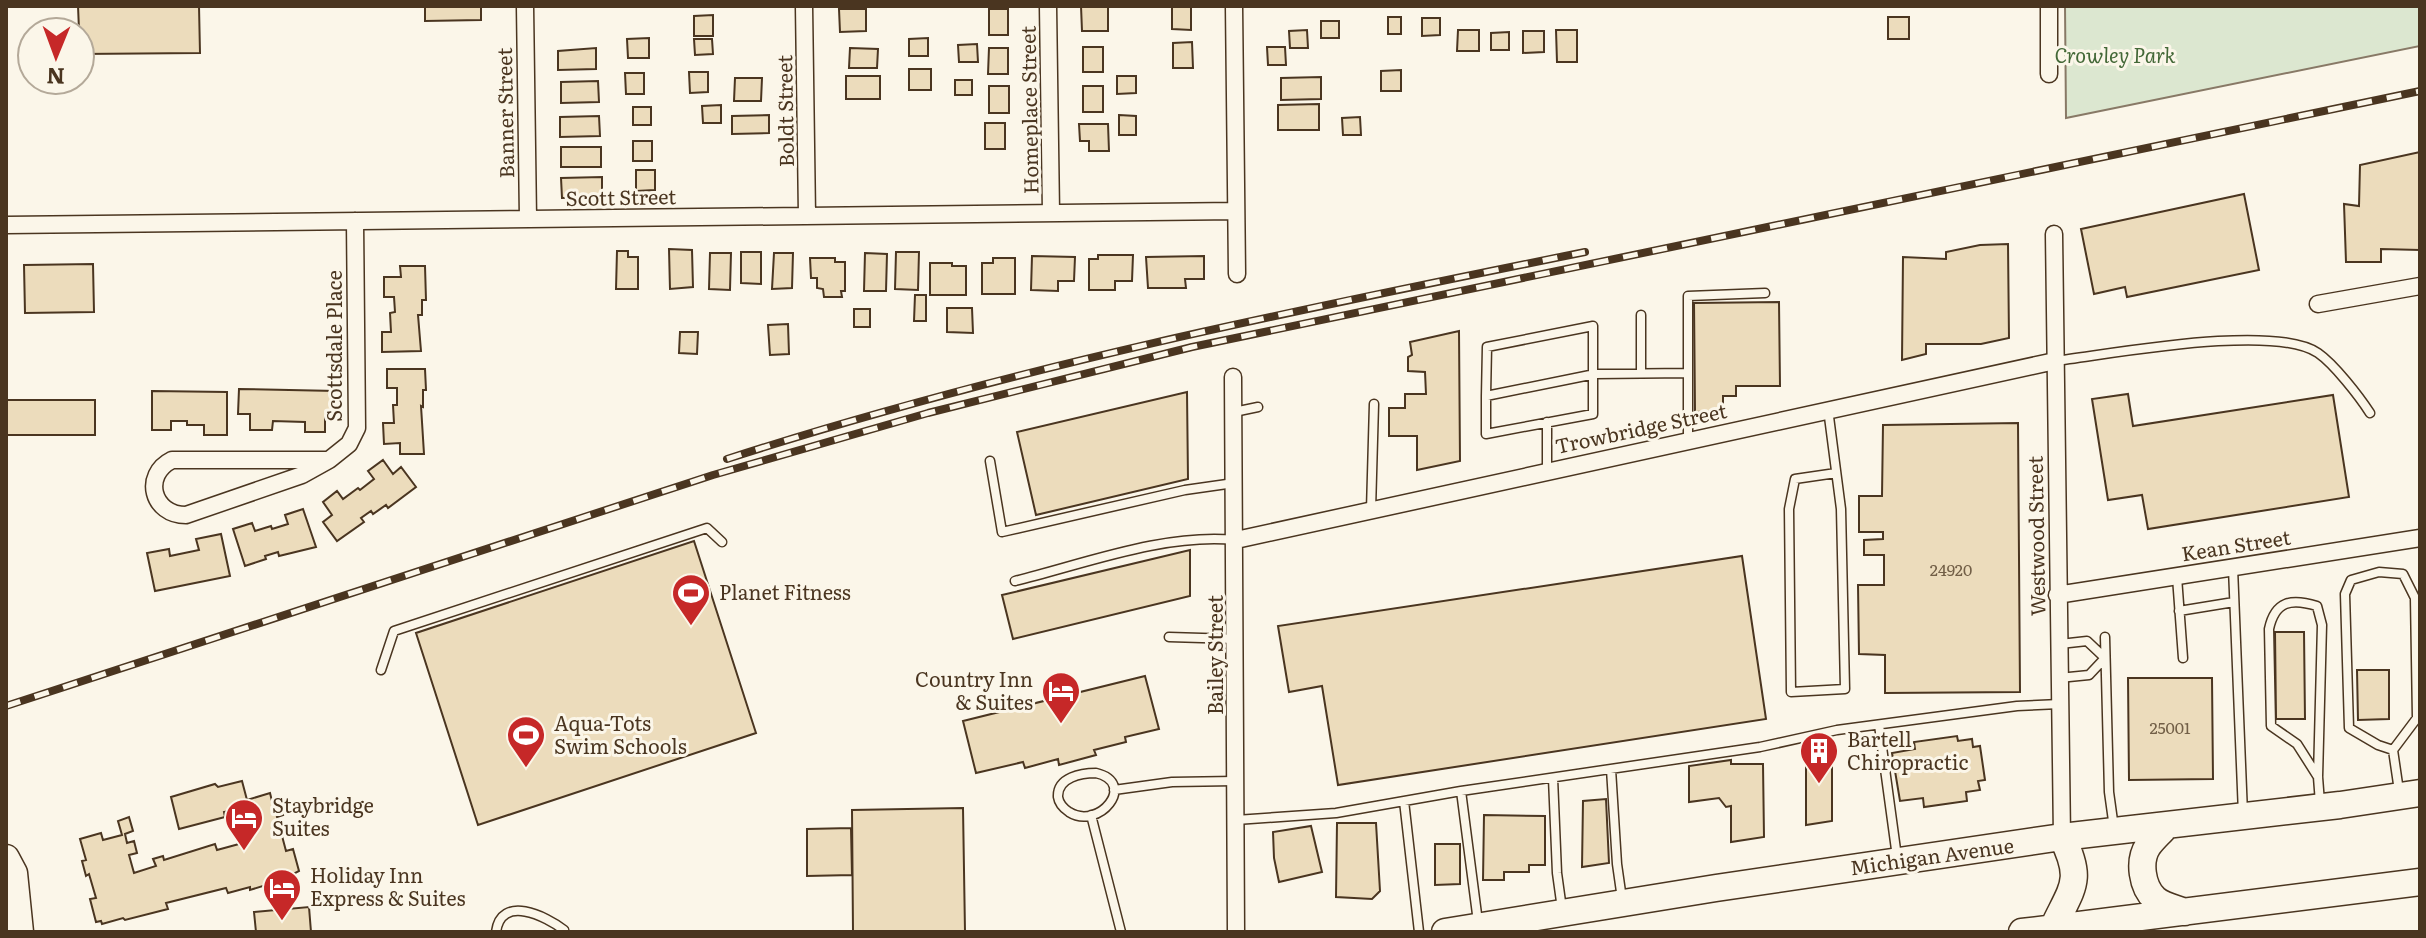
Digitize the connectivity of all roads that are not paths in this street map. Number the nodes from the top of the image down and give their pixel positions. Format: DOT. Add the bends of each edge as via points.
graph roads {
  1 [pos="525,6"];
  2 [pos="804,6"];
  3 [pos="1048,6"];
  4 [pos="1234,6"];
  5 [pos="2049,6"];
  6 [pos="2049,74"];
  7 [pos="1236,211"];
  8 [pos="1051,213"];
  9 [pos="807,216"];
  10 [pos="528,219"];
  11 [pos="355,221"];
  12 [pos="6,225"];
  13 [pos="2054,234"];
  14 [pos="1237,274"];
  15 [pos="2420,286"];
  16 [pos="1765,293"];
  17 [pos="2318,304"];
  18 [pos="1641,315"];
  19 [pos="2055,361"];
  20 [pos="1641,373"];
  21 [pos="1688,373"];
  22 [pos="1595,374"];
  23 [pos="1233,377"];
  24 [pos="1486,396"];
  25 [pos="1374,404"];
  26 [pos="1258,407"];
  27 [pos="1827,409"];
  28 [pos="1234,412"];
  29 [pos="2370,413"];
  30 [pos="1547,422"];
  31 [pos="1688,440"];
  32 [pos="329,460"];
  33 [pos="990,461"];
  34 [pos="1547,471"];
  35 [pos="1836,473"];
  36 [pos="1235,483"];
  37 [pos="1371,510"];
  38 [pos="2420,538"];
  39 [pos="1236,540"];
  40 [pos="722,542"];
  41 [pos="2233,567"];
  42 [pos="2176,576"];
  43 [pos="1015,581"];
  44 [pos="2057,595"];
  45 [pos="2234,602"];
  46 [pos="2179,611"];
  47 [pos="1169,637"];
  48 [pos="2105,637"];
  49 [pos="1236,639"];
  50 [pos="2058,644"];
  51 [pos="2105,658"];
  52 [pos="2183,658"];
  53 [pos="381,670"];
  54 [pos="2059,678"];
  55 [pos="2060,704"];
  56 [pos="1879,725"];
  57 [pos="2393,750"];
  58 [pos="1611,769"];
  59 [pos="2318,777"];
  60 [pos="1553,778"];
  61 [pos="1236,781"];
  62 [pos="1114,790"];
  63 [pos="1461,791"];
  64 [pos="2410,794"];
  65 [pos="1404,801"];
  66 [pos="2321,808"];
  67 [pos="1091,815"];
  68 [pos="2243,817"];
  69 [pos="1236,820"];
  70 [pos="2166,826"];
  71 [pos="2114,833"];
  72 [pos="2062,837"];
  73 [pos="6,858"];
  74 [pos="1898,862"];
  75 [pos="2420,882"];
  76 [pos="1622,903"];
  77 [pos="14,908"];
  78 [pos="2187,912"];
  79 [pos="1556,922"];
  80 [pos="1478,927"];
  81 [pos="2053,928"];
  82 [pos="564,930"];
  83 [pos="496,932"];
  84 [pos="1121,932"];
  85 [pos="1236,932"];
  86 [pos="1419,932"];
  87 [pos="1445,932"];
  88 [pos="2022,932"];
  1 -- 10 [label="street, Banner Street"];
  2 -- 9 [label="street, Boldt Street"];
  3 -- 8 [label="street, Homeplace Street"];
  4 -- 7 [label="street"];
  5 -- 6 [label="street"];
  7 -- 8 [label="street, Scott Street"];
  7 -- 14 [label="street"];
  8 -- 9 [label="street, Scott Street"];
  9 -- 10 [label="street, Scott Street"];
  10 -- 11 [label="street, Scott Street"];
  11 -- 12 [label="street, Scott Street"];
  11 -- 32 [label="street, Scottsdale Place" via="357,428 349,444"];
  13 -- 19 [label="street, Westwood Street"];
  15 -- 17 [label="street"];
  16 -- 21 [label="lane" via="1688,296"];
  18 -- 20 [label="lane"];
  19 -- 27 [label="street, Trowbridge Street"];
  19 -- 29 [label="lane" via="2223,341 2293,343 2318,353"];
  19 -- 44 [label="street, Westwood Street"];
  20 -- 21 [label="lane"];
  20 -- 22 [label="lane"];
  21 -- 31 [label="lane"];
  22 -- 24 [label="lane"];
  22 -- 24 [label="lane" via="1593,326 1487,347"];
  22 -- 30 [label="lane" via="1593,414"];
  23 -- 28 [label="street, Bailey Street"];
  24 -- 30 [label="lane" via="1486,434"];
  25 -- 37 [label="lane"];
  26 -- 28 [label="lane"];
  27 -- 31 [label="street, Trowbridge Street"];
  27 -- 35 [label="lane"];
  28 -- 36 [label="street, Bailey Street"];
  30 -- 34 [label="lane"];
  31 -- 34 [label="street, Trowbridge Street"];
  32 -- 32 [label="street, Scottsdale Place" via="172,460 157,473 154,492 163,508 186,515 302,475"];
  33 -- 36 [label="lane" via="1002,532"];
  34 -- 37 [label="street, Trowbridge Street"];
  35 -- 35 [label="lane" via="1845,689 1791,692 1789,509 1795,479"];
  36 -- 39 [label="street, Bailey Street"];
  37 -- 39 [label="street, Trowbridge Street"];
  38 -- 41 [label="street, Kean Street"];
  39 -- 43 [label="lane" via="1172,541"];
  39 -- 49 [label="street, Bailey Street"];
  40 -- 53 [label="lane" via="707,528 394,631"];
  41 -- 42 [label="street, Kean Street"];
  41 -- 45 [label="lane"];
  42 -- 44 [label="street, Kean Street"];
  42 -- 46 [label="lane"];
  44 -- 50 [label="street, Westwood Street"];
  45 -- 46 [label="lane"];
  45 -- 68 [label="lane"];
  46 -- 52 [label="lane"];
  47 -- 49 [label="lane"];
  48 -- 51 [label="lane"];
  49 -- 61 [label="street, Bailey Street"];
  50 -- 51 [label="lane" via="2087,641"];
  50 -- 54 [label="street, Westwood Street"];
  51 -- 54 [label="lane" via="2089,675"];
  51 -- 71 [label="lane"];
  54 -- 55 [label="street, Westwood Street"];
  55 -- 56 [label="lane"];
  55 -- 72 [label="street, Westwood Street"];
  56 -- 58 [label="lane"];
  56 -- 74 [label="lane"];
  57 -- 57 [label="lane" via="2417,718 2415,598 2403,574 2379,572 2351,580 2345,594 2347,708 2349,728"];
  57 -- 64 [label="lane"];
  58 -- 60 [label="lane"];
  58 -- 76 [label="lane"];
  59 -- 59 [label="lane" via="2322,625 2317,606 2300,601 2283,605 2272,615 2271,726 2297,744"];
  59 -- 66 [label="lane"];
  60 -- 63 [label="lane"];
  60 -- 79 [label="lane"];
  61 -- 62 [label="lane"];
  61 -- 69 [label="street, Bailey Street"];
  62 -- 67 [label="lane" via="1106,809"];
  62 -- 67 [label="lane" via="1109,779 1096,773 1079,774 1064,783 1058,797 1065,809"];
  63 -- 65 [label="lane"];
  63 -- 80 [label="lane"];
  64 -- 66 [label="main road, Michigan Avenue"];
  65 -- 69 [label="lane" via="1336,813"];
  65 -- 86 [label="lane"];
  66 -- 68 [label="main road, Michigan Avenue"];
  67 -- 84 [label="lane"];
  68 -- 70 [label="main road, Michigan Avenue"];
  69 -- 85 [label="street, Bailey Street"];
  70 -- 71 [label="main road, Michigan Avenue"];
  70 -- 78 [label="main road" via="2149,845 2142,871 2154,898"];
  71 -- 72 [label="main road, Michigan Avenue"];
  72 -- 74 [label="main road, Michigan Avenue"];
  72 -- 81 [label="main road" via="2075,877"];
  73 -- 77 [label="main road" via="14,873"];
  74 -- 76 [label="main road, Michigan Avenue"];
  75 -- 78 [label="main road"];
  76 -- 79 [label="main road, Michigan Avenue"];
  78 -- 81 [label="main road" via="2155,920"];
  79 -- 80 [label="main road, Michigan Avenue"];
  80 -- 87 [label="main road, Michigan Avenue"];
  81 -- 88 [label="main road"];
  82 -- 83 [label="lane" via="549,919 514,910 505,914"];
}
